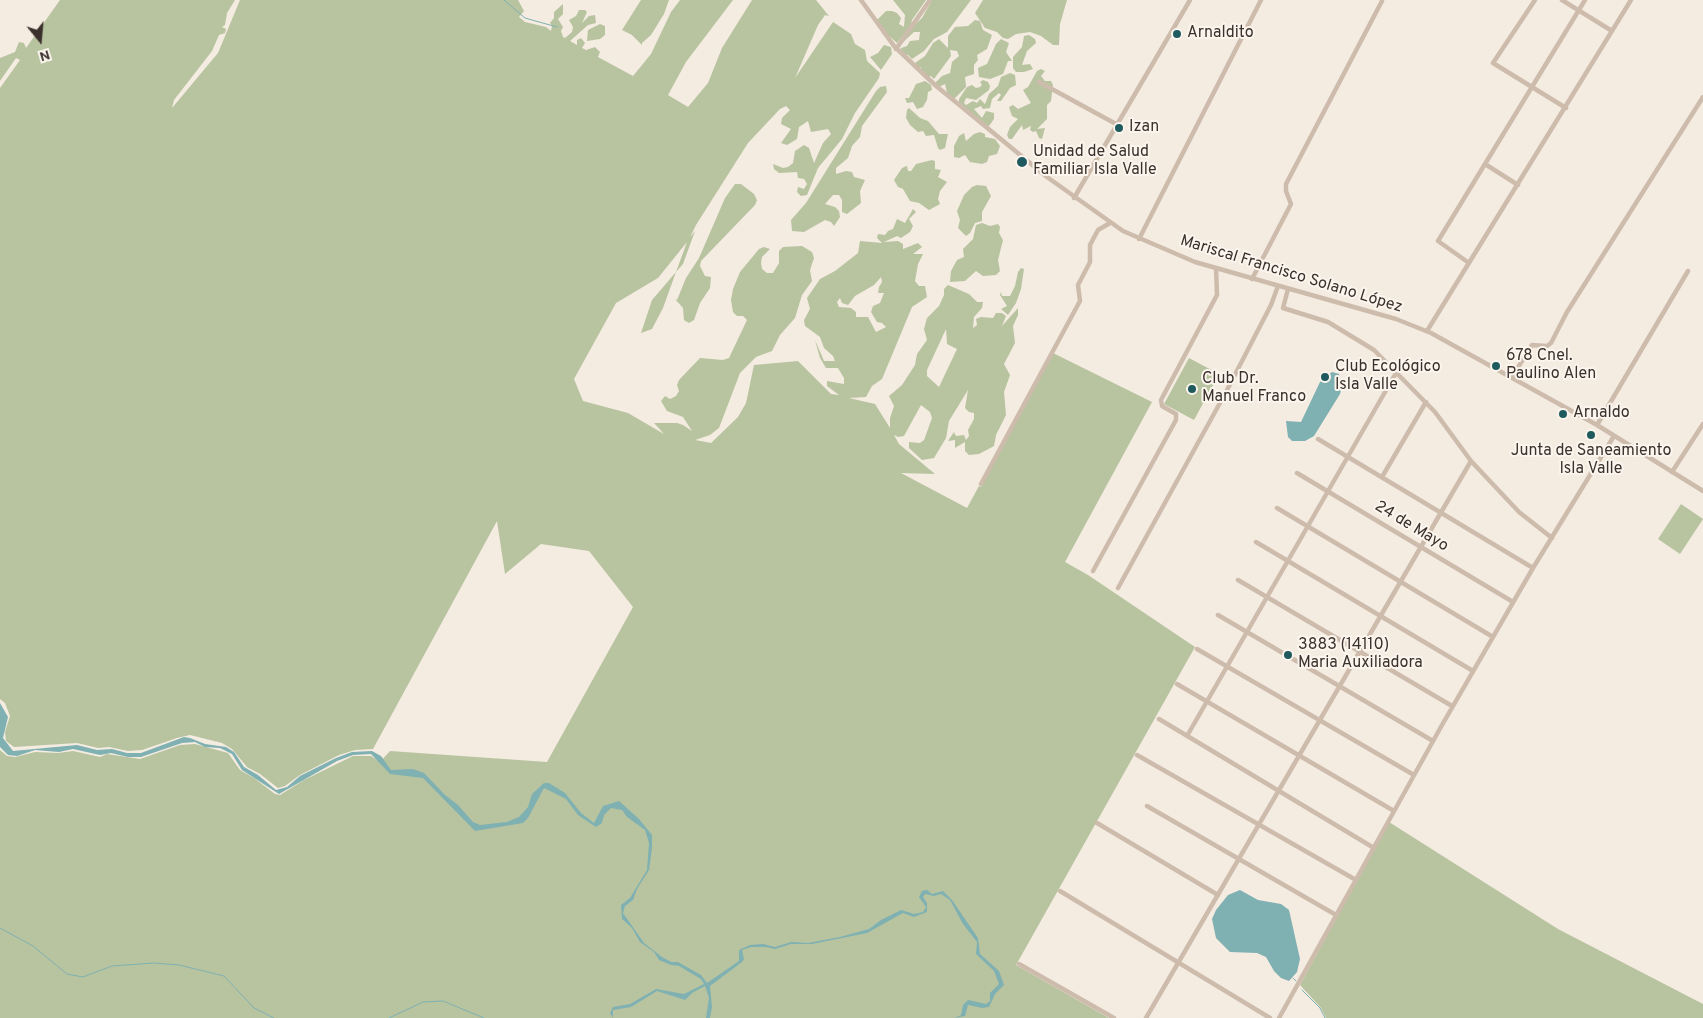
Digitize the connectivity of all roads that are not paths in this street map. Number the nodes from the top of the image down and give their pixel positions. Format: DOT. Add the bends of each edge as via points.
graph roads {
  1 [pos="861,0"];
  2 [pos="930,0"];
  3 [pos="1190,0"];
  4 [pos="1261,0"];
  5 [pos="1535,0"];
  6 [pos="1562,0"];
  7 [pos="1585,0"];
  8 [pos="1631,0"];
  9 [pos="1382,2"];
  10 [pos="1579,10"];
  11 [pos="1612,30"];
  12 [pos="896,48"];
  13 [pos="1039,82"];
  14 [pos="1532,87"];
  15 [pos="1703,96"];
  16 [pos="1566,108"];
  17 [pos="1116,124"];
  18 [pos="1485,164"];
  19 [pos="1518,185"];
  20 [pos="1074,198"];
  21 [pos="1110,223"];
  22 [pos="1139,239"];
  23 [pos="1469,263"];
  24 [pos="1216,268"];
  25 [pos="1688,271"];
  26 [pos="1252,279"];
  27 [pos="1278,286"];
  28 [pos="1288,289"];
  29 [pos="1427,331"];
  30 [pos="1396,373"];
  31 [pos="1512,377"];
  32 [pos="1426,402"];
  33 [pos="1703,424"];
  34 [pos="1597,426"];
  35 [pos="1614,436"];
  36 [pos="1318,439"];
  37 [pos="1348,456"];
  38 [pos="1471,461"];
  39 [pos="1297,472"];
  40 [pos="1672,472"];
  41 [pos="1382,477"];
  42 [pos="981,484"];
  43 [pos="1328,491"];
  44 [pos="1703,491"];
  45 [pos="1277,508"];
  46 [pos="1441,512"];
  47 [pos="1308,526"];
  48 [pos="1552,538"];
  49 [pos="1256,542"];
  50 [pos="1421,547"];
  51 [pos="1288,561"];
  52 [pos="1533,568"];
  53 [pos="1093,571"];
  54 [pos="1238,580"];
  55 [pos="1401,582"];
  56 [pos="1118,588"];
  57 [pos="1267,597"];
  58 [pos="1513,602"];
  59 [pos="1218,615"];
  60 [pos="1380,616"];
  61 [pos="1247,632"];
  62 [pos="1493,637"];
  63 [pos="1197,649"];
  64 [pos="1360,652"];
  65 [pos="1227,666"];
  66 [pos="1473,671"];
  67 [pos="1177,684"];
  68 [pos="1340,686"];
  69 [pos="1207,702"];
  70 [pos="1452,706"];
  71 [pos="1159,719"];
  72 [pos="1320,721"];
  73 [pos="1186,736"];
  74 [pos="1433,741"];
  75 [pos="1137,755"];
  76 [pos="1299,756"];
  77 [pos="1414,775"];
  78 [pos="1278,792"];
  79 [pos="1147,806"];
  80 [pos="1394,811"];
  81 [pos="1097,823"];
  82 [pos="1259,825"];
  83 [pos="1374,848"];
  84 [pos="1239,859"];
  85 [pos="1356,880"];
  86 [pos="1060,891"];
  87 [pos="1218,895"];
  88 [pos="1336,915"];
  89 [pos="1019,964"];
  90 [pos="1177,964"];
  91 [pos="1114,1018"];
  92 [pos="1146,1018"];
  93 [pos="1270,1018"];
  94 [pos="1279,1018"];
  1 -- 12 [label="street, Mariscal Francisco Solano López"];
  2 -- 12 [label="street"];
  3 -- 17 [label="street"];
  4 -- 22 [label="street"];
  5 -- 14 [label="street" via="1493,62"];
  6 -- 10 [label="street"];
  7 -- 10 [label="street"];
  8 -- 11 [label="street"];
  9 -- 26 [label="street" via="1286,184 1291,204"];
  10 -- 11 [label="street"];
  10 -- 14 [label="street"];
  11 -- 16 [label="street"];
  12 -- 20 [label="street, Mariscal Francisco Solano López" via="935,85"];
  13 -- 17 [label="street"];
  14 -- 16 [label="street"];
  14 -- 18 [label="street"];
  15 -- 31 [label="street" via="1567,312 1551,343 1547,346 1532,345"];
  16 -- 19 [label="street"];
  17 -- 20 [label="street"];
  18 -- 19 [label="street"];
  18 -- 23 [label="street" via="1438,241"];
  19 -- 23 [label="street"];
  20 -- 21 [label="street, Mariscal Francisco Solano López"];
  21 -- 22 [label="street, Mariscal Francisco Solano López"];
  21 -- 42 [label="street" via="1098,230 1090,245 1090,262 1078,285 1080,301"];
  22 -- 24 [label="street, Mariscal Francisco Solano López"];
  23 -- 29 [label="street"];
  24 -- 26 [label="street, Mariscal Francisco Solano López"];
  24 -- 53 [label="street" via="1217,295 1160,403 1176,414 1176,420"];
  25 -- 34 [label="street"];
  26 -- 27 [label="street, Mariscal Francisco Solano López"];
  27 -- 28 [label="street, Mariscal Francisco Solano López"];
  27 -- 56 [label="street" via="1226,392"];
  28 -- 29 [label="street, Mariscal Francisco Solano López" via="1396,319"];
  28 -- 30 [label="street" via="1283,308 1328,322 1352,335 1374,350"];
  29 -- 31 [label="street, Mariscal Francisco Solano López"];
  30 -- 32 [label="street"];
  30 -- 37 [label="street"];
  31 -- 34 [label="street, Mariscal Francisco Solano López"];
  32 -- 38 [label="street"];
  32 -- 41 [label="street"];
  33 -- 40 [label="street"];
  34 -- 35 [label="street, Mariscal Francisco Solano López"];
  35 -- 40 [label="street, Mariscal Francisco Solano López"];
  35 -- 48 [label="street"];
  36 -- 37 [label="street"];
  37 -- 41 [label="street"];
  37 -- 43 [label="street"];
  38 -- 46 [label="street"];
  38 -- 48 [label="street" via="1519,512"];
  39 -- 43 [label="street, 24 de Mayo"];
  40 -- 44 [label="street, Mariscal Francisco Solano López"];
  41 -- 46 [label="street"];
  43 -- 47 [label="street"];
  43 -- 50 [label="street, 24 de Mayo"];
  45 -- 47 [label="street"];
  46 -- 50 [label="street"];
  46 -- 52 [label="street"];
  47 -- 51 [label="street"];
  47 -- 55 [label="street"];
  48 -- 52 [label="street"];
  49 -- 51 [label="street"];
  50 -- 55 [label="street"];
  50 -- 58 [label="street, 24 de Mayo"];
  51 -- 57 [label="street"];
  51 -- 60 [label="street"];
  52 -- 58 [label="street"];
  54 -- 57 [label="street"];
  55 -- 60 [label="street"];
  55 -- 62 [label="street"];
  57 -- 61 [label="street"];
  57 -- 64 [label="street"];
  58 -- 62 [label="street"];
  59 -- 61 [label="street"];
  60 -- 64 [label="street"];
  60 -- 66 [label="street"];
  61 -- 65 [label="street"];
  61 -- 68 [label="street"];
  62 -- 66 [label="street"];
  63 -- 65 [label="street"];
  64 -- 68 [label="street"];
  64 -- 70 [label="street"];
  65 -- 69 [label="street"];
  65 -- 72 [label="street"];
  66 -- 70 [label="street"];
  67 -- 69 [label="street"];
  68 -- 72 [label="street"];
  68 -- 74 [label="street"];
  69 -- 73 [label="street"];
  69 -- 76 [label="street"];
  70 -- 74 [label="street"];
  71 -- 73 [label="street"];
  72 -- 76 [label="street"];
  72 -- 77 [label="street"];
  73 -- 78 [label="street"];
  74 -- 77 [label="street"];
  75 -- 82 [label="street"];
  76 -- 78 [label="street"];
  76 -- 80 [label="street"];
  77 -- 80 [label="street"];
  78 -- 82 [label="street"];
  78 -- 83 [label="street"];
  79 -- 84 [label="street"];
  80 -- 83 [label="street"];
  81 -- 87 [label="street"];
  82 -- 84 [label="street"];
  82 -- 85 [label="street"];
  83 -- 85 [label="street"];
  84 -- 87 [label="street"];
  84 -- 88 [label="street"];
  85 -- 88 [label="street"];
  86 -- 90 [label="street"];
  87 -- 90 [label="street"];
  88 -- 94 [label="street"];
  89 -- 91 [label="street"];
  90 -- 92 [label="street"];
  90 -- 93 [label="street"];
}
